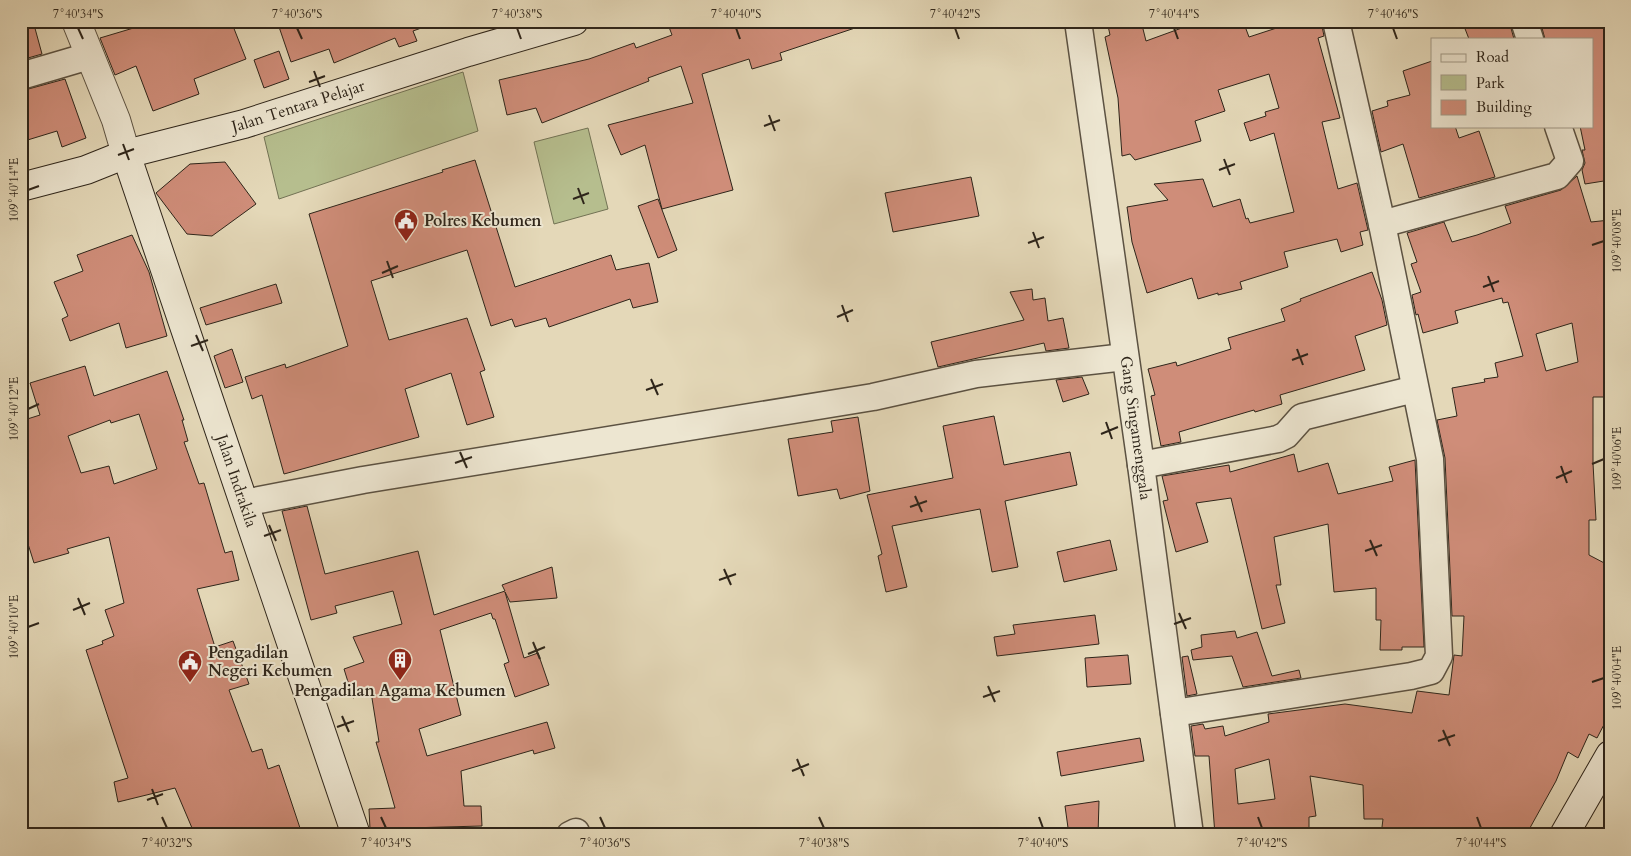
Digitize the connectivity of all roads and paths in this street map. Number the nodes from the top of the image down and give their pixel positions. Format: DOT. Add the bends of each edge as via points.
graph roads {
  1 [pos="76,21"];
  2 [pos="574,21"];
  3 [pos="1078,21"];
  4 [pos="1336,21"];
  5 [pos="1524,21"];
  6 [pos="1530,38"];
  7 [pos="89,56"];
  8 [pos="21,76"];
  9 [pos="1559,128"];
  10 [pos="126,154"];
  11 [pos="21,188"];
  12 [pos="1382,224"];
  13 [pos="1110,359"];
  14 [pos="1415,389"];
  15 [pos="1141,465"];
  16 [pos="244,503"];
  17 [pos="1174,713"];
  18 [pos="1610,755"];
  19 [pos="1570,833"];
  20 [pos="356,835"];
  21 [pos="1190,835"];
  1 -- 7 [label="main road, Jalan Indrakila"];
  2 -- 10 [label="main road, Jalan Tentara Pelajar" via="244,124"];
  3 -- 13 [label="street, Gang Singamenggala"];
  4 -- 12 [label="street"];
  5 -- 6 [label="street"];
  7 -- 8 [label="street"];
  7 -- 10 [label="main road, Jalan Indrakila" via="116,120"];
  9 -- 12 [label="street" via="1570,161 1557,176"];
  10 -- 11 [label="main road, Jalan Tentara Pelajar" via="86,170"];
  10 -- 16 [label="main road, Jalan Indrakila"];
  12 -- 14 [label="street"];
  13 -- 15 [label="street, Gang Singamenggala"];
  13 -- 16 [label="street" via="976,374 873,396 363,480"];
  14 -- 15 [label="street" via="1302,417 1278,439"];
  14 -- 17 [label="street" via="1430,459 1439,656 1432,671"];
  15 -- 17 [label="street, Gang Singamenggala"];
  16 -- 20 [label="main road, Jalan Indrakila"];
  17 -- 21 [label="street, Gang Singamenggala"];
  18 -- 19 [label="main road"];
}
